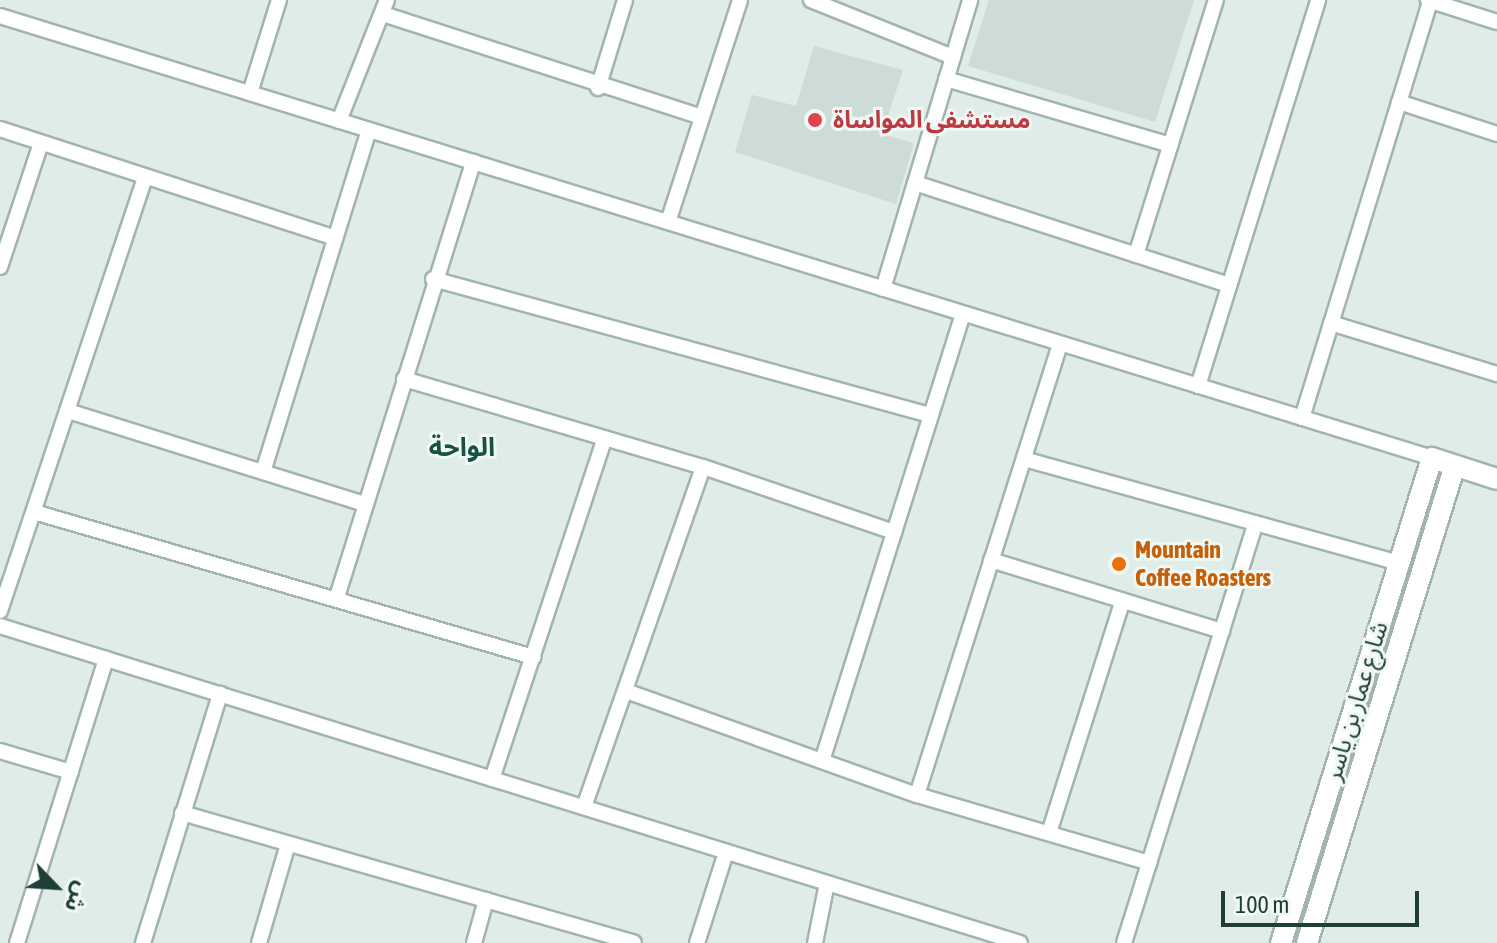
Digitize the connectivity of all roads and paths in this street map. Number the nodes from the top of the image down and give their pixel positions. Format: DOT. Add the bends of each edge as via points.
graph roads {
  1 [pos="279,0"];
  2 [pos="625,0"];
  3 [pos="740,0"];
  4 [pos="811,0"];
  5 [pos="970,0"];
  6 [pos="1216,0"];
  7 [pos="1318,0"];
  8 [pos="1429,0"];
  9 [pos="385,7"];
  10 [pos="0,16"];
  11 [pos="1497,22"];
  12 [pos="953,57"];
  13 [pos="946,79"];
  14 [pos="598,88"];
  15 [pos="250,93"];
  16 [pos="1399,102"];
  17 [pos="702,117"];
  18 [pos="339,121"];
  19 [pos="0,129"];
  20 [pos="369,130"];
  21 [pos="1497,134"];
  22 [pos="41,143"];
  23 [pos="1170,145"];
  24 [pos="473,162"];
  25 [pos="144,180"];
  26 [pos="915,183"];
  27 [pos="668,222"];
  28 [pos="335,238"];
  29 [pos="1136,255"];
  30 [pos="0,267"];
  31 [pos="433,279"];
  32 [pos="1229,285"];
  33 [pos="883,289"];
  34 [pos="963,314"];
  35 [pos="1331,323"];
  36 [pos="1060,344"];
  37 [pos="1497,374"];
  38 [pos="404,379"];
  39 [pos="1198,386"];
  40 [pos="68,411"];
  41 [pos="930,415"];
  42 [pos="1302,418"];
  43 [pos="605,438"];
  44 [pos="1024,459"];
  45 [pos="1430,465"];
  46 [pos="703,467"];
  47 [pos="263,472"];
  48 [pos="1453,472"];
  49 [pos="1497,479"];
  50 [pos="1497,493"];
  51 [pos="365,504"];
  52 [pos="34,512"];
  53 [pos="1256,523"];
  54 [pos="894,532"];
  55 [pos="991,560"];
  56 [pos="1399,563"];
  57 [pos="337,597"];
  58 [pos="1123,600"];
  59 [pos="0,611"];
  60 [pos="0,626"];
  61 [pos="1222,631"];
  62 [pos="533,657"];
  63 [pos="106,659"];
  64 [pos="626,691"];
  65 [pos="220,694"];
  66 [pos="0,751"];
  67 [pos="822,761"];
  68 [pos="71,772"];
  69 [pos="492,779"];
  70 [pos="917,795"];
  71 [pos="584,807"];
  72 [pos="182,813"];
  73 [pos="1049,833"];
  74 [pos="288,844"];
  75 [pos="726,852"];
  76 [pos="1149,863"];
  77 [pos="827,883"];
  78 [pos="486,900"];
  79 [pos="588,937"];
  80 [pos="17,943"];
  81 [pos="143,943"];
  82 [pos="259,943"];
  83 [pos="474,943"];
  84 [pos="634,943"];
  85 [pos="697,943"];
  86 [pos="815,943"];
  87 [pos="1020,943"];
  88 [pos="1124,943"];
  89 [pos="1281,943"];
  90 [pos="1307,943"];
  1 -- 15 [label="street"];
  2 -- 14 [label="street"];
  3 -- 17 [label="street"];
  4 -- 12 [label="street"];
  5 -- 12 [label="street"];
  6 -- 23 [label="street"];
  7 -- 32 [label="street"];
  8 -- 11 [label="street"];
  8 -- 16 [label="street"];
  9 -- 14 [label="street"];
  9 -- 18 [label="street"];
  10 -- 15 [label="street"];
  12 -- 13 [label="street"];
  13 -- 23 [label="street"];
  13 -- 26 [label="street"];
  14 -- 17 [label="street"];
  15 -- 18 [label="street"];
  16 -- 21 [label="street"];
  16 -- 35 [label="street"];
  17 -- 27 [label="street"];
  18 -- 20 [label="street"];
  19 -- 22 [label="street"];
  20 -- 24 [label="street"];
  20 -- 28 [label="street"];
  22 -- 25 [label="street"];
  22 -- 30 [label="street"];
  23 -- 29 [label="street"];
  24 -- 27 [label="street"];
  24 -- 31 [label="street"];
  25 -- 28 [label="street"];
  25 -- 40 [label="street"];
  26 -- 29 [label="street"];
  26 -- 33 [label="street"];
  27 -- 33 [label="street"];
  28 -- 47 [label="street"];
  29 -- 32 [label="street"];
  31 -- 38 [label="street"];
  31 -- 41 [label="street"];
  32 -- 39 [label="street"];
  33 -- 34 [label="street"];
  34 -- 36 [label="street"];
  34 -- 41 [label="street"];
  35 -- 37 [label="street"];
  35 -- 42 [label="street"];
  36 -- 39 [label="street"];
  36 -- 44 [label="street"];
  38 -- 43 [label="street"];
  38 -- 51 [label="street"];
  39 -- 42 [label="street"];
  40 -- 47 [label="street"];
  40 -- 52 [label="street"];
  41 -- 54 [label="street"];
  42 -- 45 [label="street"];
  43 -- 46 [label="street"];
  43 -- 62 [label="street"];
  44 -- 53 [label="street"];
  44 -- 55 [label="street"];
  45 -- 48 [label="street"];
  45 -- 56 [label="street, شارع عمار بن ياسر"];
  46 -- 54 [label="street"];
  46 -- 64 [label="street"];
  47 -- 51 [label="street"];
  48 -- 49 [label="street"];
  48 -- 50 [label="street"];
  48 -- 90 [label="street, شارع عمار بن ياسر"];
  51 -- 57 [label="street"];
  52 -- 57 [label="street"];
  52 -- 59 [label="street"];
  53 -- 56 [label="street"];
  53 -- 61 [label="street"];
  54 -- 67 [label="street"];
  55 -- 58 [label="street"];
  55 -- 70 [label="street"];
  56 -- 89 [label="street, شارع عمار بن ياسر"];
  57 -- 62 [label="street"];
  58 -- 61 [label="street"];
  58 -- 73 [label="street"];
  60 -- 63 [label="street"];
  61 -- 76 [label="street"];
  62 -- 69 [label="street"];
  63 -- 65 [label="street"];
  63 -- 68 [label="street"];
  64 -- 67 [label="street"];
  64 -- 71 [label="street"];
  65 -- 69 [label="street"];
  65 -- 72 [label="street"];
  66 -- 68 [label="street"];
  67 -- 70 [label="street"];
  68 -- 80 [label="street"];
  69 -- 71 [label="street"];
  70 -- 73 [label="street"];
  71 -- 75 [label="street"];
  72 -- 74 [label="street"];
  72 -- 81 [label="street"];
  73 -- 76 [label="street"];
  74 -- 78 [label="street"];
  74 -- 82 [label="street"];
  75 -- 77 [label="street"];
  75 -- 85 [label="street"];
  76 -- 88 [label="street"];
  77 -- 86 [label="street"];
  77 -- 87 [label="street"];
  78 -- 79 [label="street"];
  78 -- 83 [label="street"];
  79 -- 84 [label="street"];
}
